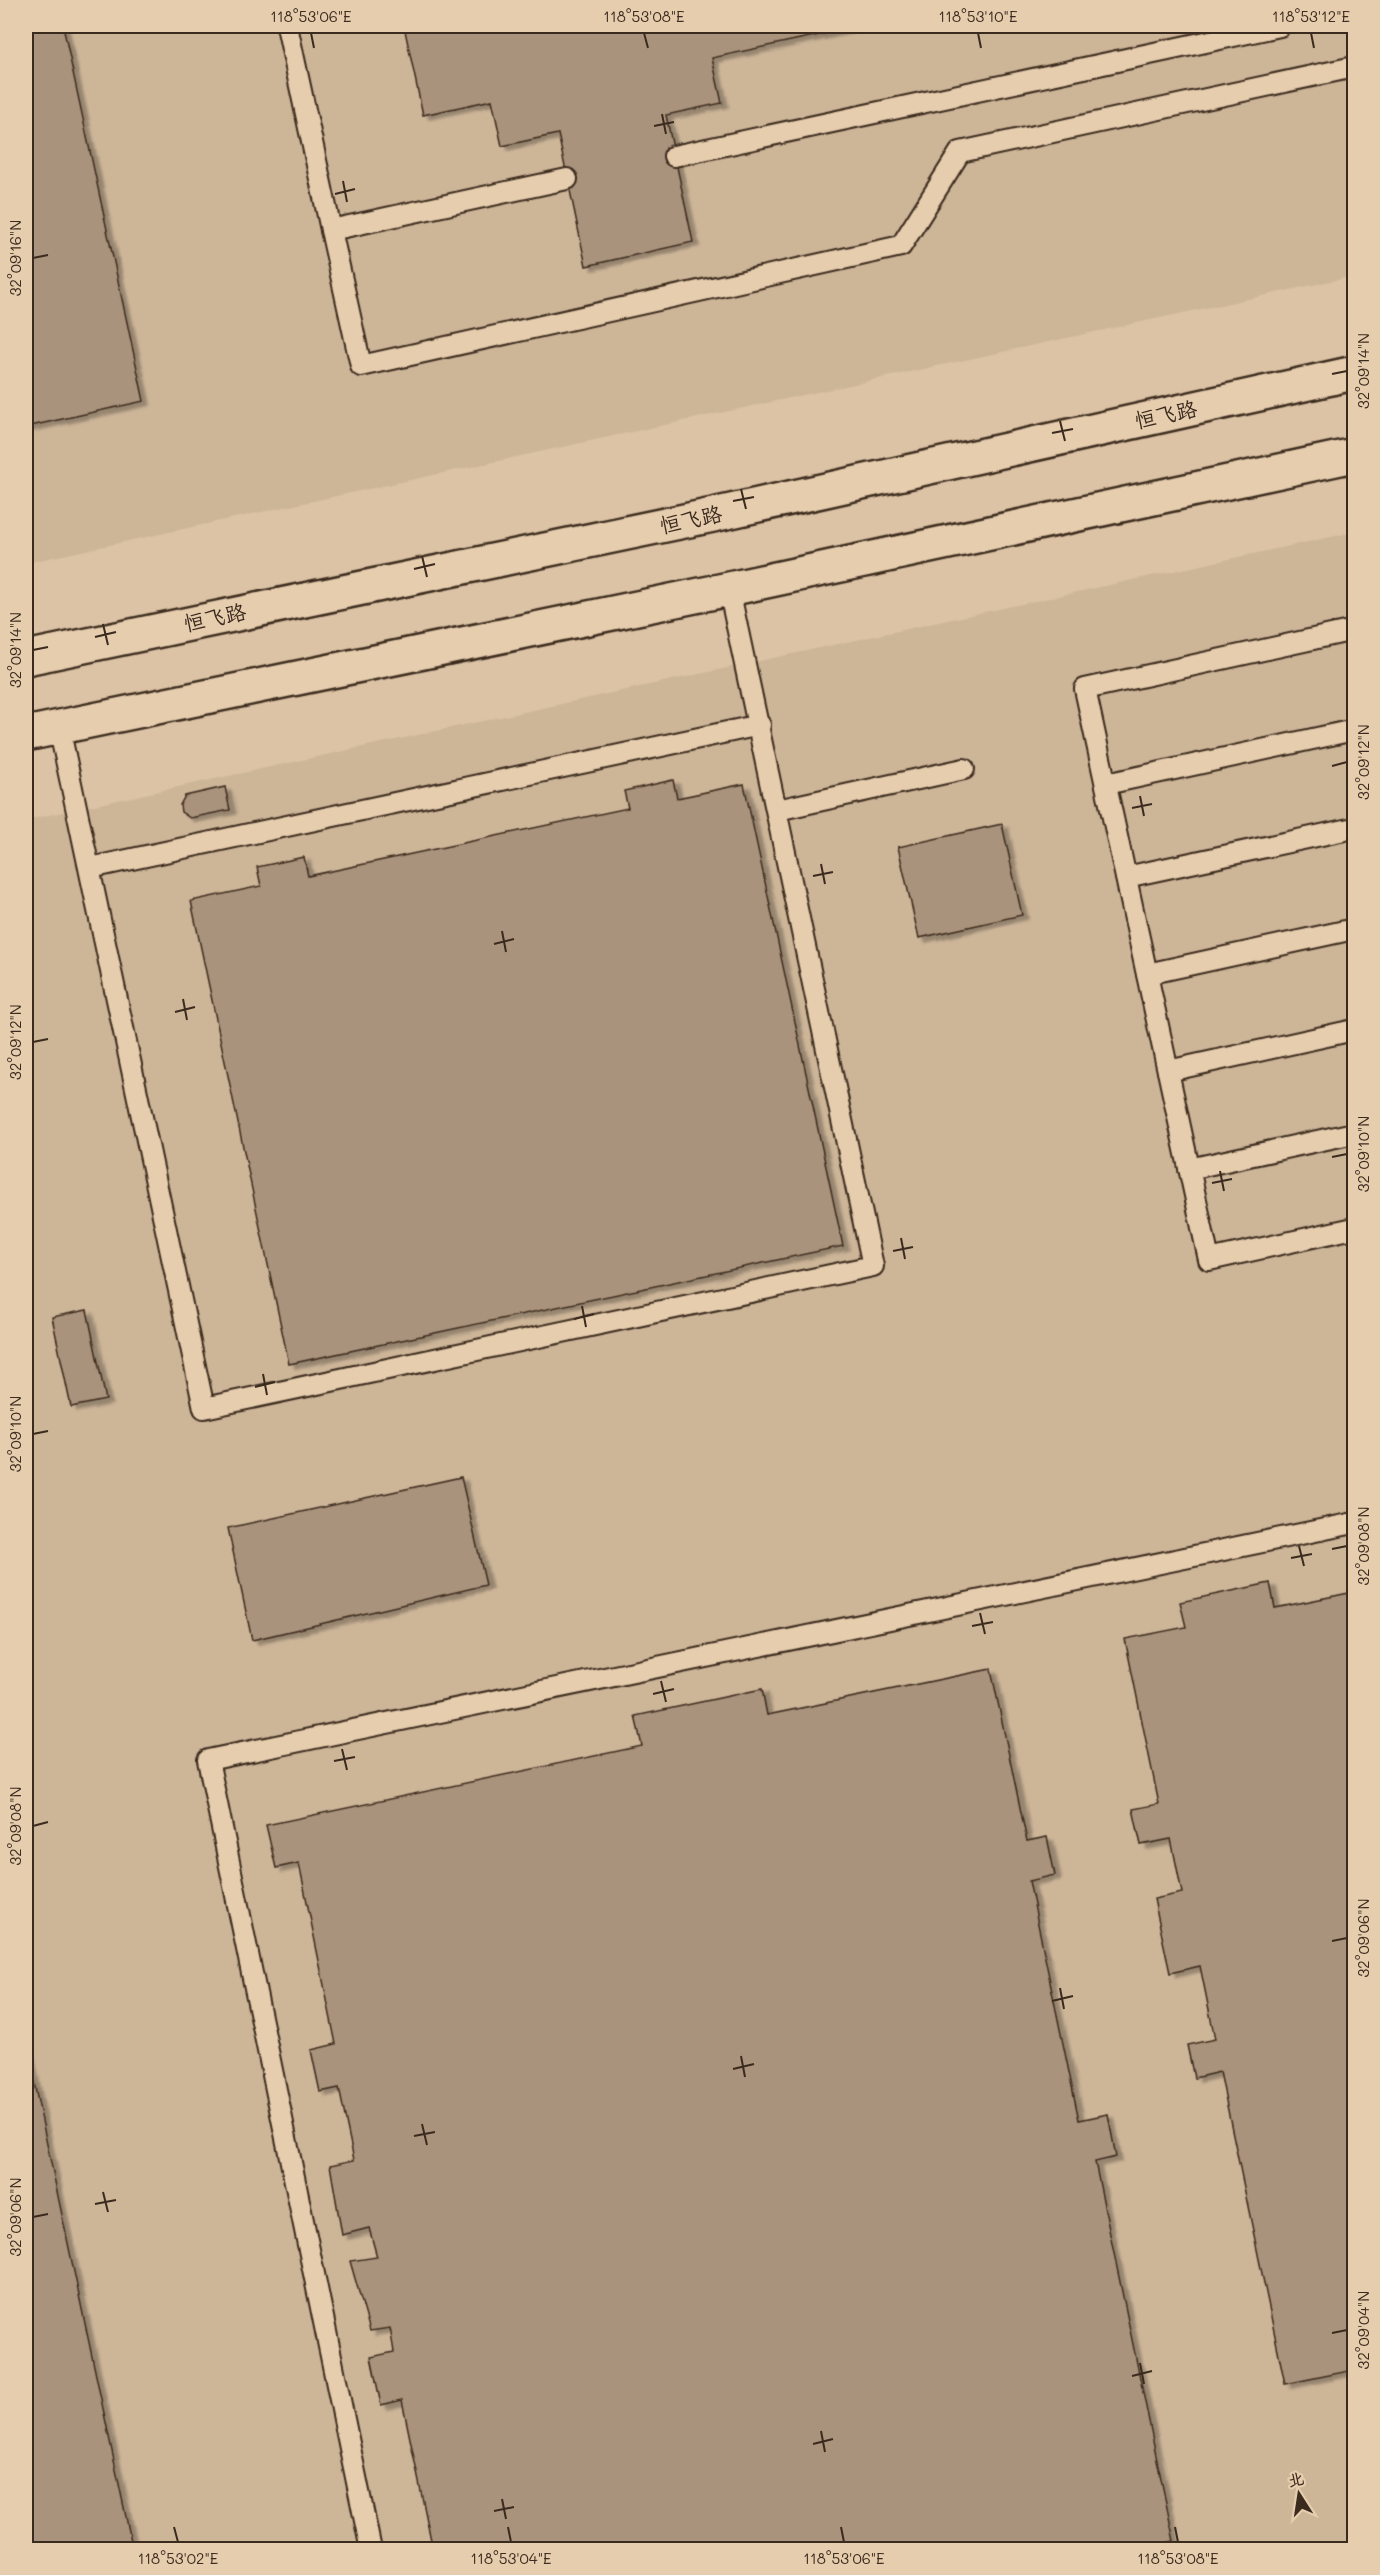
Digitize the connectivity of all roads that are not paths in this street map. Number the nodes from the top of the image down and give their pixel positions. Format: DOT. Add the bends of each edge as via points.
graph roads {
  1 [pos="287,26"];
  2 [pos="1280,26"];
  3 [pos="1238,30"];
  4 [pos="1354,67"];
  5 [pos="674,156"];
  6 [pos="567,179"];
  7 [pos="331,230"];
  8 [pos="1354,373"];
  9 [pos="1354,455"];
  10 [pos="729,589"];
  11 [pos="1354,630"];
  12 [pos="26,658"];
  13 [pos="759,725"];
  14 [pos="59,727"];
  15 [pos="1354,730"];
  16 [pos="26,734"];
  17 [pos="964,769"];
  18 [pos="1106,784"];
  19 [pos="777,810"];
  20 [pos="1354,828"];
  21 [pos="90,868"];
  22 [pos="1126,877"];
  23 [pos="1354,929"];
  24 [pos="1147,974"];
  25 [pos="1354,1030"];
  26 [pos="1168,1071"];
  27 [pos="1354,1133"];
  28 [pos="1189,1169"];
  29 [pos="1354,1228"];
  30 [pos="1354,1523"];
  31 [pos="370,2550"];
  1 -- 7 [label="lane"];
  2 -- 3 [label="lane"];
  3 -- 5 [label="lane"];
  4 -- 7 [label="lane" via="960,152 901,246 361,366"];
  6 -- 7 [label="lane"];
  8 -- 12 [label="main road, 恒飞路" via="713,515"];
  9 -- 10 [label="main road"];
  10 -- 13 [label="lane"];
  10 -- 14 [label="main road"];
  11 -- 18 [label="lane" via="1085,689"];
  13 -- 19 [label="lane"];
  13 -- 21 [label="lane"];
  14 -- 16 [label="main road"];
  14 -- 21 [label="lane"];
  15 -- 18 [label="lane"];
  17 -- 19 [label="lane"];
  18 -- 22 [label="lane"];
  19 -- 21 [label="lane" via="873,1266 204,1408"];
  20 -- 22 [label="lane"];
  22 -- 24 [label="lane"];
  23 -- 24 [label="lane"];
  24 -- 26 [label="lane"];
  25 -- 26 [label="lane"];
  26 -- 28 [label="lane"];
  27 -- 28 [label="lane"];
  28 -- 29 [label="lane" via="1209,1260"];
  30 -- 31 [label="lane" via="208,1760"];
}
